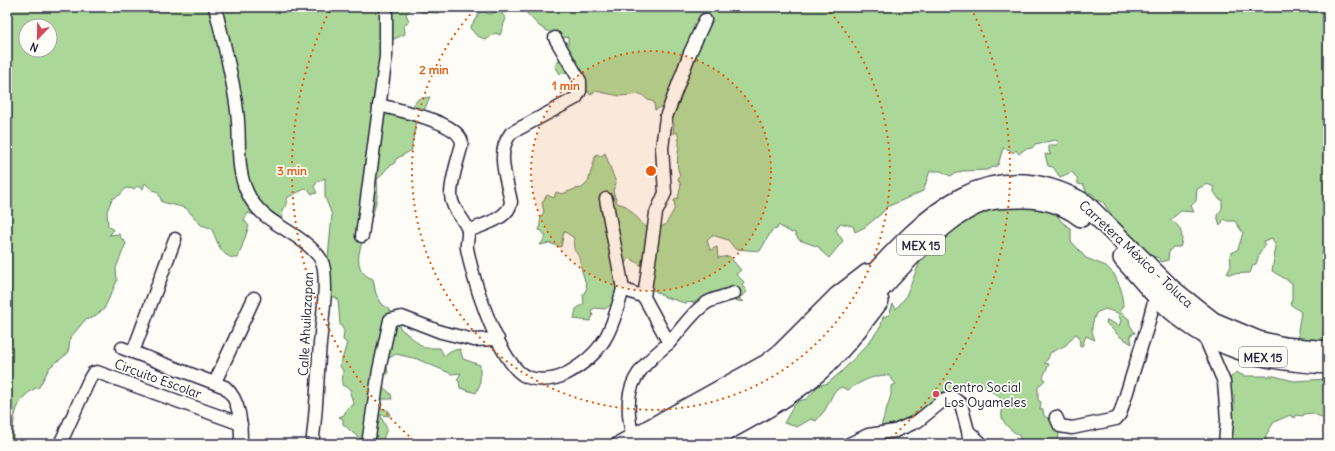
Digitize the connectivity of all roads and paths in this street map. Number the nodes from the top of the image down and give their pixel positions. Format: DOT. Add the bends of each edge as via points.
graph roads {
  1 [pos="215,7"];
  2 [pos="386,7"];
  3 [pos="705,20"];
  4 [pos="555,38"];
  5 [pos="379,105"];
  6 [pos="606,199"];
  7 [pos="468,231"];
  8 [pos="362,236"];
  9 [pos="175,239"];
  10 [pos="915,252"];
  11 [pos="623,289"];
  12 [pos="734,293"];
  13 [pos="1156,294"];
  14 [pos="644,297"];
  15 [pos="254,298"];
  16 [pos="1203,333"];
  17 [pos="498,339"];
  18 [pos="669,342"];
  19 [pos="1328,351"];
  20 [pos="1328,364"];
  21 [pos="215,382"];
  22 [pos="1056,417"];
  23 [pos="241,424"];
  24 [pos="968,432"];
  25 [pos="633,442"];
  26 [pos="60,444"];
  27 [pos="241,444"];
  28 [pos="312,444"];
  29 [pos="368,444"];
  30 [pos="674,444"];
  31 [pos="704,444"];
  32 [pos="849,444"];
  33 [pos="970,444"];
  34 [pos="982,444"];
  35 [pos="1225,444"];
  1 -- 28 [label="street, Calle Ahuilazapan" via="234,88 241,175 247,192 260,213 306,243 324,267 325,300"];
  2 -- 5 [label="street" via="386,56"];
  3 -- 14 [label="street" via="666,117 662,148 665,193 656,213"];
  4 -- 7 [label="street" via="580,81 580,91 576,98 511,133 502,151 510,208 504,215"];
  5 -- 7 [label="street" via="439,122 460,137 462,144 451,194 452,203"];
  5 -- 8 [label="street"];
  6 -- 11 [label="street"];
  7 -- 17 [label="street" via="467,247 476,285"];
  9 -- 21 [label="street" via="127,350"];
  10 -- 13 [label="main road, Carretera México - Toluca / MEX 15" via="957,214 984,202 1032,197 1062,206 1077,214"];
  10 -- 30 [label="main road, Carretera México - Toluca / MEX 15" via="893,272 837,337 796,375 779,387"];
  10 -- 31 [label="street" via="849,342 811,379 746,421"];
  11 -- 14 [label="street"];
  11 -- 17 [label="street" via="610,329 599,349 581,366 558,378 538,379 522,374 507,357"];
  12 -- 18 [label="street" via="707,302"];
  13 -- 16 [label="main road, Carretera México - Toluca / MEX 15"];
  13 -- 22 [label="street" via="1120,414 1116,419 1067,429 1060,426"];
  14 -- 18 [label="street"];
  15 -- 21 [label="street"];
  16 -- 20 [label="main road, Carretera México - Toluca / MEX 15" via="1252,354 1275,360"];
  16 -- 35 [label="street" via="1224,382 1227,420"];
  17 -- 29 [label="street" via="474,340 402,318 390,320 379,370"];
  18 -- 25 [label="street" via="638,371 633,382 628,412"];
  19 -- 25 [label="main road, Carretera México - Toluca / MEX 15" via="1284,347 1258,340 1213,322 1172,290 1085,204 1068,194 1045,186 1011,183 967,194 942,209 891,255 803,349 788,361"];
  21 -- 23 [label="street" via="233,394"];
  23 -- 26 [label="street, Circuito Escolar" via="97,372 90,378"];
  23 -- 27 [label="street"];
  24 -- 32 [label="street" via="961,404 953,398 945,400 918,421 895,431 868,435"];
  24 -- 33 [label="street"];
  24 -- 34 [label="street"];
}
